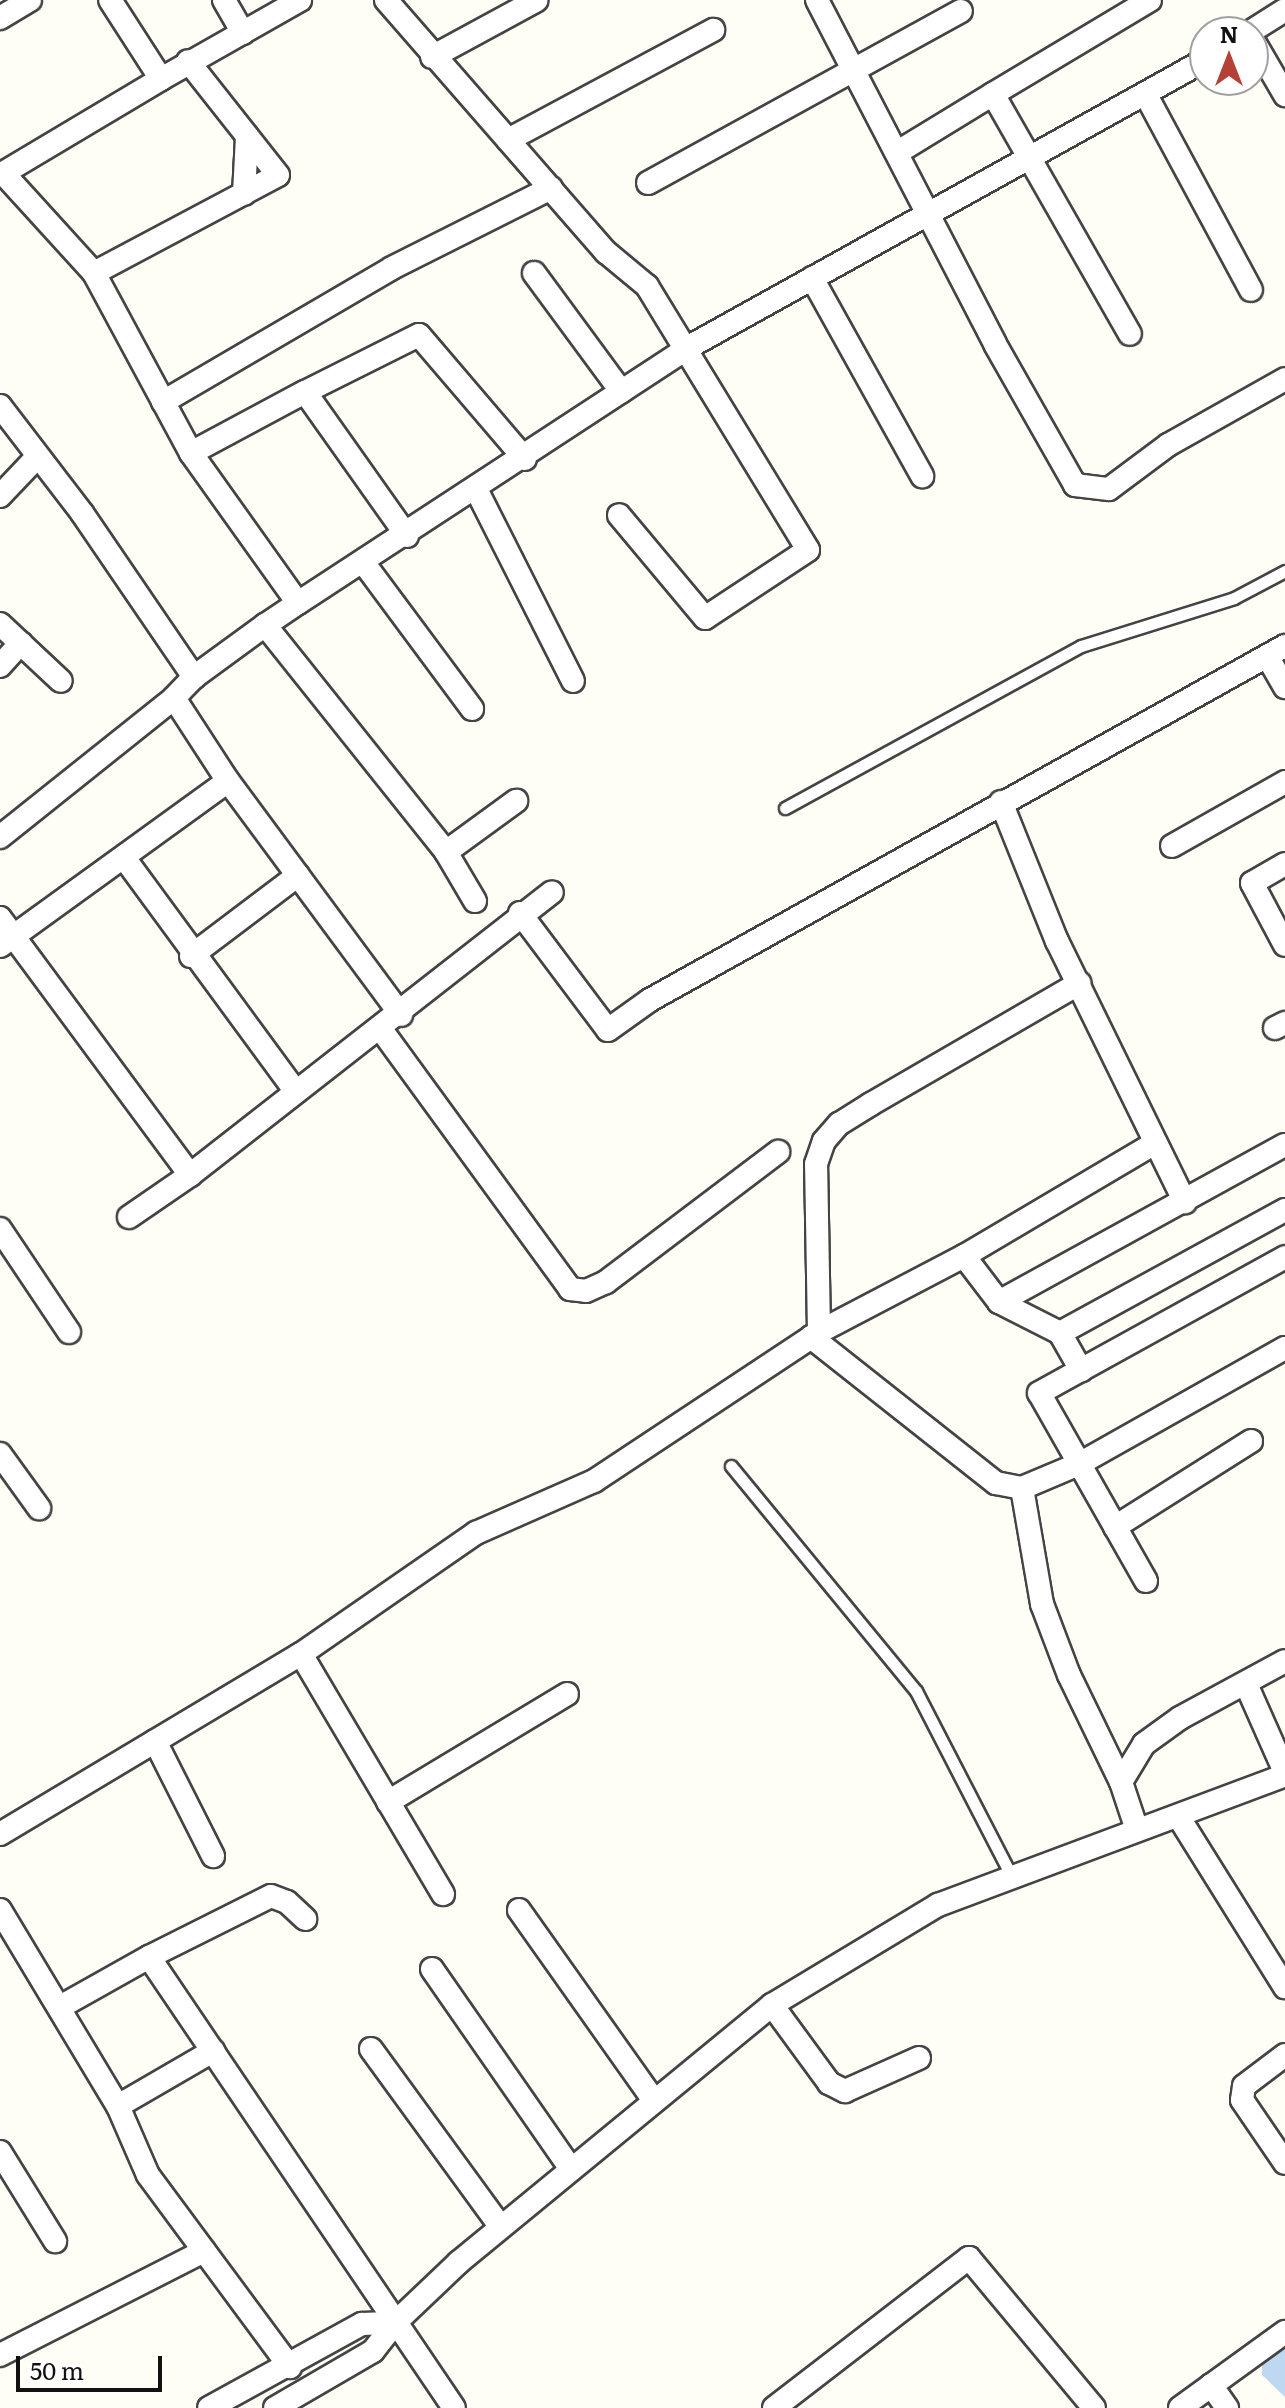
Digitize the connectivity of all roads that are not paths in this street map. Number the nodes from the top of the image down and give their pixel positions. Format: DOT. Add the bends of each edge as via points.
graph roads {
  1 [pos="30,0"];
  2 [pos="110,0"];
  3 [pos="224,0"];
  4 [pos="300,0"];
  5 [pos="537,0"];
  6 [pos="817,0"];
  7 [pos="1150,0"];
  8 [pos="390,1"];
  9 [pos="961,11"];
  10 [pos="0,18"];
  11 [pos="713,30"];
  12 [pos="243,33"];
  13 [pos="1269,42"];
  14 [pos="432,57"];
  15 [pos="188,61"];
  16 [pos="1189,70"];
  17 [pos="852,72"];
  18 [pos="161,79"];
  19 [pos="993,94"];
  20 [pos="1285,95"];
  21 [pos="1147,97"];
  22 [pos="247,136"];
  23 [pos="508,140"];
  24 [pos="898,152"];
  25 [pos="1028,163"];
  26 [pos="2,175"];
  27 [pos="648,183"];
  28 [pos="551,188"];
  29 [pos="244,194"];
  30 [pos="927,210"];
  31 [pos="94,273"];
  32 [pos="534,273"];
  33 [pos="812,278"];
  34 [pos="1251,290"];
  35 [pos="1130,334"];
  36 [pos="687,348"];
  37 [pos="1285,379"];
  38 [pos="621,391"];
  39 [pos="305,392"];
  40 [pos="163,402"];
  41 [pos="0,406"];
  42 [pos="191,453"];
  43 [pos="38,456"];
  44 [pos="525,459"];
  45 [pos="922,476"];
  46 [pos="476,489"];
  47 [pos="0,496"];
  48 [pos="619,515"];
  49 [pos="407,536"];
  50 [pos="363,562"];
  51 [pos="1285,571"];
  52 [pos="298,603"];
  53 [pos="0,624"];
  54 [pos="265,625"];
  55 [pos="21,643"];
  56 [pos="1276,651"];
  57 [pos="0,666"];
  58 [pos="194,677"];
  59 [pos="61,681"];
  60 [pos="573,681"];
  61 [pos="1285,687"];
  62 [pos="174,698"];
  63 [pos="472,709"];
  64 [pos="228,781"];
  65 [pos="1285,782"];
  66 [pos="516,801"];
  67 [pos="1001,802"];
  68 [pos="785,808"];
  69 [pos="0,837"];
  70 [pos="1172,846"];
  71 [pos="446,852"];
  72 [pos="125,859"];
  73 [pos="1285,864"];
  74 [pos="298,875"];
  75 [pos="552,892"];
  76 [pos="475,901"];
  77 [pos="520,913"];
  78 [pos="4,934"];
  79 [pos="1285,945"];
  80 [pos="191,956"];
  81 [pos="1080,983"];
  82 [pos="401,1015"];
  83 [pos="380,1028"];
  84 [pos="296,1092"];
  85 [pos="1155,1143"];
  86 [pos="1285,1145"];
  87 [pos="778,1152"];
  88 [pos="190,1175"];
  89 [pos="1185,1202"];
  90 [pos="1285,1210"];
  91 [pos="129,1217"];
  92 [pos="0,1229"];
  93 [pos="964,1256"];
  94 [pos="1285,1257"];
  95 [pos="999,1302"];
  96 [pos="69,1332"];
  97 [pos="1060,1333"];
  98 [pos="815,1334"];
  99 [pos="1285,1348"];
  100 [pos="1081,1370"];
  101 [pos="1251,1441"];
  102 [pos="0,1454"];
  103 [pos="1079,1464"];
  104 [pos="731,1466"];
  105 [pos="1022,1488"];
  106 [pos="39,1508"];
  107 [pos="1115,1527"];
  108 [pos="1146,1581"];
  109 [pos="301,1654"];
  110 [pos="1285,1661"];
  111 [pos="1246,1684"];
  112 [pos="567,1694"];
  113 [pos="155,1741"];
  114 [pos="1285,1774"];
  115 [pos="1121,1782"];
  116 [pos="388,1802"];
  117 [pos="1178,1816"];
  118 [pos="1137,1830"];
  119 [pos="0,1834"];
  120 [pos="213,1856"];
  121 [pos="1012,1877"];
  122 [pos="443,1894"];
  123 [pos="519,1910"];
  124 [pos="1,1912"];
  125 [pos="305,1919"];
  126 [pos="149,1957"];
  127 [pos="432,1969"];
  128 [pos="1285,1987"];
  129 [pos="772,2005"];
  130 [pos="60,2007"];
  131 [pos="371,2049"];
  132 [pos="213,2051"];
  133 [pos="1285,2055"];
  134 [pos="919,2058"];
  135 [pos="654,2101"];
  136 [pos="118,2106"];
  137 [pos="0,2152"];
  138 [pos="1285,2163"];
  139 [pos="571,2169"];
  140 [pos="500,2226"];
  141 [pos="55,2241"];
  142 [pos="204,2251"];
  143 [pos="395,2323"];
  144 [pos="1285,2332"];
  145 [pos="0,2355"];
  146 [pos="290,2367"];
  147 [pos="1211,2385"];
  148 [pos="280,2407"];
  149 [pos="209,2408"];
  150 [pos="454,2408"];
  151 [pos="774,2408"];
  152 [pos="1094,2408"];
  153 [pos="1180,2408"];
  154 [pos="1227,2408"];
  1 -- 10 [label="street"];
  2 -- 18 [label="street"];
  3 -- 12 [label="street"];
  4 -- 12 [label="street"];
  5 -- 14 [label="street"];
  6 -- 17 [label="street"];
  7 -- 19 [label="street"];
  8 -- 14 [label="street"];
  9 -- 17 [label="street"];
  11 -- 23 [label="street"];
  12 -- 15 [label="street"];
  13 -- 20 [label="street"];
  14 -- 23 [label="street"];
  15 -- 18 [label="street"];
  15 -- 22 [label="street"];
  16 -- 21 [label="street"];
  17 -- 24 [label="street"];
  17 -- 27 [label="street"];
  18 -- 26 [label="street"];
  19 -- 24 [label="street"];
  19 -- 25 [label="street"];
  21 -- 25 [label="street"];
  21 -- 34 [label="street"];
  22 -- 29 [label="street"];
  22 -- 29 [label="street" via="278,175"];
  23 -- 28 [label="street"];
  24 -- 30 [label="street"];
  25 -- 30 [label="street"];
  25 -- 35 [label="street"];
  26 -- 31 [label="street"];
  28 -- 36 [label="street" via="606,252 647,286"];
  28 -- 40 [label="street" via="392,268"];
  29 -- 31 [label="street"];
  30 -- 33 [label="street"];
  30 -- 37 [label="street" via="1075,485 1109,489 1168,445"];
  31 -- 40 [label="street"];
  32 -- 38 [label="street"];
  33 -- 36 [label="street"];
  33 -- 45 [label="street"];
  36 -- 38 [label="street"];
  36 -- 48 [label="street" via="808,550 705,618"];
  38 -- 44 [label="street"];
  39 -- 42 [label="street"];
  39 -- 44 [label="street" via="419,335"];
  39 -- 49 [label="street"];
  40 -- 42 [label="street"];
  41 -- 43 [label="street"];
  42 -- 52 [label="street"];
  43 -- 47 [label="street"];
  43 -- 58 [label="street"];
  44 -- 46 [label="street"];
  46 -- 49 [label="street"];
  46 -- 60 [label="street"];
  49 -- 50 [label="street"];
  50 -- 52 [label="street"];
  50 -- 63 [label="street"];
  51 -- 68 [label="lane" via="1234,598 1081,646"];
  52 -- 54 [label="street"];
  53 -- 55 [label="street"];
  54 -- 58 [label="street"];
  54 -- 71 [label="street"];
  55 -- 57 [label="street"];
  55 -- 59 [label="street"];
  56 -- 61 [label="street"];
  56 -- 67 [label="street"];
  58 -- 62 [label="street"];
  62 -- 64 [label="street"];
  62 -- 69 [label="street"];
  64 -- 72 [label="street"];
  64 -- 74 [label="street"];
  65 -- 70 [label="street"];
  66 -- 71 [label="street"];
  67 -- 77 [label="street" via="650,1000 608,1030"];
  67 -- 81 [label="street" via="1046,916"];
  71 -- 76 [label="street"];
  72 -- 78 [label="street"];
  72 -- 80 [label="street"];
  73 -- 79 [label="street" via="1252,883"];
  74 -- 80 [label="street"];
  74 -- 82 [label="street"];
  75 -- 77 [label="street"];
  77 -- 82 [label="street"];
  78 -- 88 [label="street"];
  80 -- 84 [label="street"];
  81 -- 85 [label="street"];
  81 -- 98 [label="street" via="860,1110 824,1141 816,1164"];
  82 -- 83 [label="street"];
  83 -- 84 [label="street"];
  83 -- 87 [label="street" via="570,1289 586,1291 606,1282"];
  84 -- 88 [label="street"];
  85 -- 89 [label="street"];
  85 -- 93 [label="street"];
  86 -- 89 [label="street"];
  88 -- 91 [label="street"];
  89 -- 95 [label="street"];
  90 -- 97 [label="street"];
  92 -- 96 [label="street"];
  93 -- 95 [label="street"];
  93 -- 98 [label="street"];
  94 -- 100 [label="street"];
  95 -- 97 [label="street"];
  97 -- 100 [label="street"];
  98 -- 105 [label="street" via="996,1483"];
  98 -- 109 [label="street" via="594,1481 476,1533"];
  99 -- 103 [label="street"];
  100 -- 103 [label="street" via="1039,1393"];
  101 -- 107 [label="street"];
  102 -- 106 [label="street"];
  103 -- 105 [label="street"];
  103 -- 107 [label="street"];
  104 -- 121 [label="lane" via="916,1691"];
  105 -- 115 [label="street" via="1042,1604 1069,1675"];
  107 -- 108 [label="street"];
  109 -- 113 [label="street"];
  109 -- 116 [label="street"];
  110 -- 111 [label="street"];
  111 -- 114 [label="street"];
  111 -- 115 [label="street" via="1180,1718 1144,1744"];
  112 -- 116 [label="street"];
  113 -- 119 [label="street"];
  113 -- 120 [label="street"];
  114 -- 117 [label="street"];
  115 -- 118 [label="street"];
  116 -- 122 [label="street"];
  117 -- 118 [label="street"];
  117 -- 128 [label="street"];
  118 -- 121 [label="street"];
  121 -- 129 [label="street" via="938,1905"];
  123 -- 135 [label="street"];
  124 -- 130 [label="street"];
  125 -- 126 [label="street" via="271,1896"];
  126 -- 130 [label="street"];
  126 -- 132 [label="street"];
  127 -- 139 [label="street"];
  129 -- 134 [label="street" via="829,2083 845,2091"];
  129 -- 135 [label="street"];
  130 -- 136 [label="street"];
  131 -- 140 [label="street"];
  132 -- 136 [label="street"];
  132 -- 143 [label="street"];
  133 -- 138 [label="street" via="1244,2086 1242,2100"];
  135 -- 139 [label="street"];
  136 -- 142 [label="street" via="148,2175"];
  137 -- 141 [label="street"];
  139 -- 140 [label="street"];
  140 -- 143 [label="street"];
  142 -- 145 [label="street"];
  142 -- 146 [label="street"];
  143 -- 146 [label="street" via="362,2324"];
  143 -- 148 [label="street" via="373,2351"];
  143 -- 150 [label="street"];
  144 -- 147 [label="street"];
  146 -- 149 [label="street"];
  147 -- 153 [label="street"];
  147 -- 154 [label="street"];
  151 -- 152 [label="street" via="969,2258"];
}
